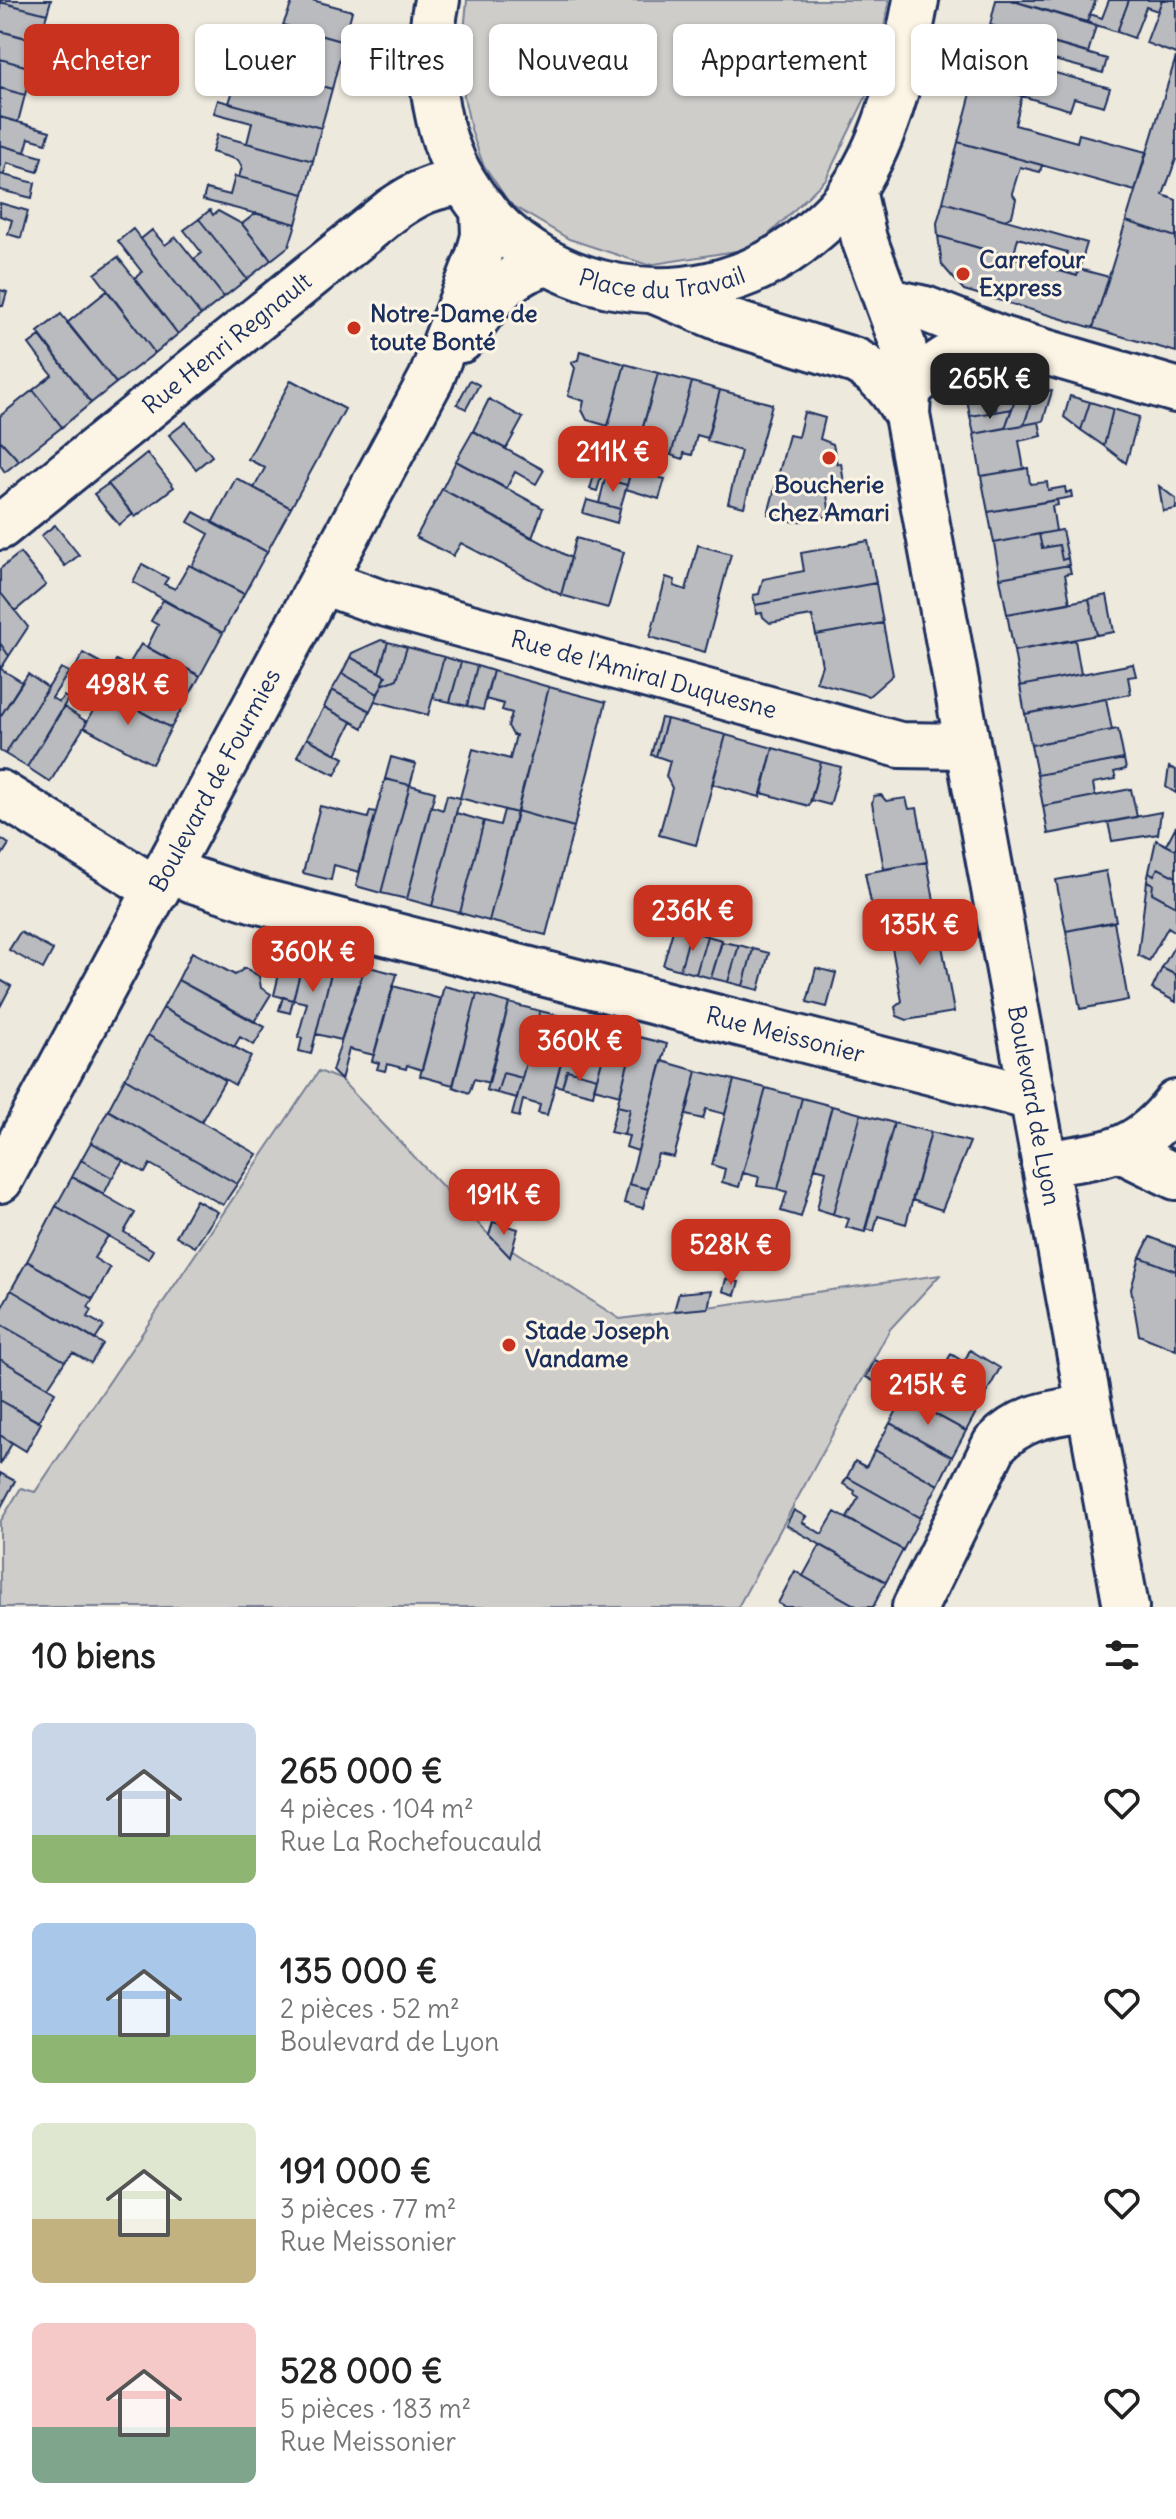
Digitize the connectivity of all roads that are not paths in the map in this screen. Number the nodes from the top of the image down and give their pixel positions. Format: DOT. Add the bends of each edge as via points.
graph roads {
  1 [pos="437,0"];
  2 [pos="916,0"];
  3 [pos="853,190"];
  4 [pos="474,196"];
  5 [pos="549,263"];
  6 [pos="657,292"];
  7 [pos="888,301"];
  8 [pos="1001,339"];
  9 [pos="431,379"];
  10 [pos="1176,390"];
  11 [pos="908,402"];
  12 [pos="0,527"];
  13 [pos="323,582"];
  14 [pos="967,746"];
  15 [pos="0,793"];
  16 [pos="162,879"];
  17 [pos="1033,1098"];
  18 [pos="1176,1103"];
  19 [pos="1121,1150"];
  20 [pos="1044,1164"];
  21 [pos="1176,1177"];
  22 [pos="0,1180"];
  23 [pos="1089,1407"];
  24 [pos="919,1606"];
  25 [pos="1126,1607"];
  1 -- 4 [label="street, Place du Travail" via="435,90 447,146"];
  2 -- 3 [label="street, Place du Travail" via="891,106"];
  3 -- 6 [label="street, Place du Travail" via="830,216 771,263 707,286"];
  3 -- 7 [label="street, Boulevard de Lyon" via="864,239"];
  4 -- 5 [label="street, Place du Travail" via="517,241"];
  4 -- 9 [label="street, Boulevard de Fourmies" via="484,236"];
  4 -- 12 [label="street, Rue Henri Regnault" via="438,185 391,211"];
  5 -- 6 [label="street, Place du Travail" via="602,283"];
  5 -- 9 [label="street, Boulevard de Fourmies" via="506,282"];
  6 -- 11 [label="street, Boulevard de Lyon" via="716,317 856,361"];
  7 -- 8 [label="street" via="925,309"];
  7 -- 11 [label="street, Boulevard de Lyon" via="903,345"];
  8 -- 10 [label="street"];
  8 -- 11 [label="street" via="940,360"];
  9 -- 13 [label="street, Boulevard de Fourmies"];
  11 -- 14 [label="street, Boulevard de Lyon"];
  13 -- 14 [label="street, Rue de l'Amiral Duquesne" via="379,602 900,745"];
  13 -- 16 [label="street, Boulevard de Fourmies"];
  14 -- 17 [label="street, Boulevard de Lyon"];
  15 -- 16 [label="street, Rue Meissonier"];
  16 -- 17 [label="street, Rue Meissonier" via="193,880"];
  16 -- 22 [label="street, Boulevard de Fourmies"];
  17 -- 20 [label="street, Boulevard de Lyon"];
  18 -- 19 [label="street" via="1144,1138"];
  19 -- 20 [label="street"];
  19 -- 21 [label="street"];
  20 -- 23 [label="street, Boulevard de Lyon"];
  23 -- 24 [label="street" via="1030,1419 995,1444"];
  23 -- 25 [label="street, Boulevard de Lyon"];
}
